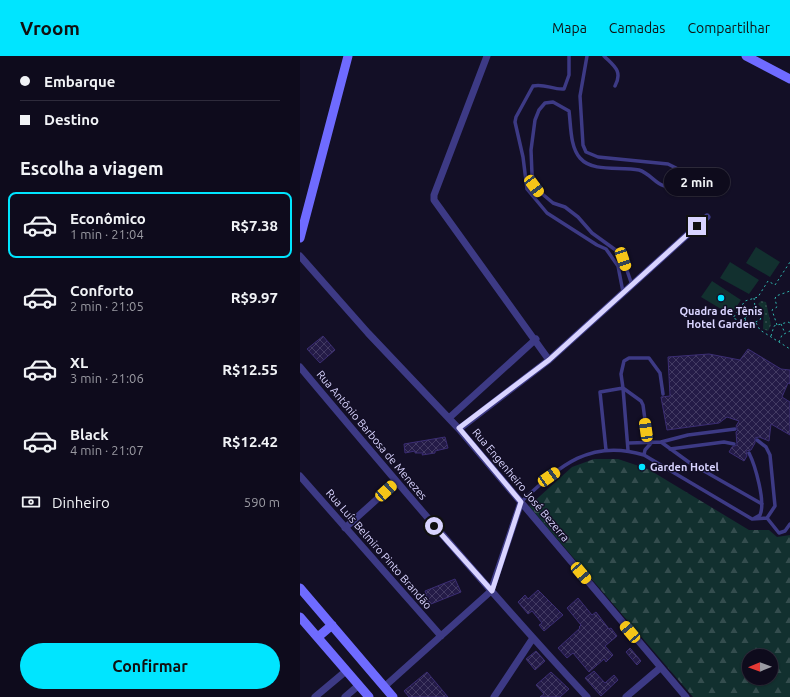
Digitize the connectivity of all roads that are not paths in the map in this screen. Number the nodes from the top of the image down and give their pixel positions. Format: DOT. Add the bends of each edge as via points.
graph roads {
  1 [pos="348,56"];
  2 [pos="487,56"];
  3 [pos="569,56"];
  4 [pos="587,56"];
  5 [pos="604,56"];
  6 [pos="746,56"];
  7 [pos="790,78"];
  8 [pos="615,86"];
  9 [pos="707,217"];
  10 [pos="300,238"];
  11 [pos="300,256"];
  12 [pos="632,285"];
  13 [pos="623,293"];
  14 [pos="536,339"];
  15 [pos="549,360"];
  16 [pos="300,367"];
  17 [pos="623,388"];
  18 [pos="663,394"];
  19 [pos="449,418"];
  20 [pos="459,428"];
  21 [pos="735,429"];
  22 [pos="757,440"];
  23 [pos="648,442"];
  24 [pos="653,442"];
  25 [pos="661,442"];
  26 [pos="629,443"];
  27 [pos="734,444"];
  28 [pos="670,449"];
  29 [pos="606,450"];
  30 [pos="628,450"];
  31 [pos="749,453"];
  32 [pos="644,455"];
  33 [pos="300,476"];
  34 [pos="396,482"];
  35 [pos="521,502"];
  36 [pos="762,504"];
  37 [pos="767,518"];
  38 [pos="752,519"];
  39 [pos="790,524"];
  40 [pos="345,528"];
  41 [pos="300,588"];
  42 [pos="492,591"];
  43 [pos="300,617"];
  44 [pos="332,625"];
  45 [pos="441,636"];
  46 [pos="318,637"];
  47 [pos="533,638"];
  48 [pos="660,668"];
  49 [pos="346,671"];
  50 [pos="359,685"];
  51 [pos="384,687"];
  52 [pos="315,697"];
  53 [pos="345,697"];
  54 [pos="369,697"];
  55 [pos="393,697"];
  56 [pos="494,697"];
  57 [pos="587,697"];
  58 [pos="626,697"];
  59 [pos="686,697"];
  1 -- 10 [label="street"];
  2 -- 14 [label="street" via="434,200 501,295"];
  3 -- 13 [label="lane" via="564,89 540,84 533,86 516,116 527,189 547,213 606,249 618,266"];
  4 -- 12 [label="lane" via="580,96 582,145 586,152 598,157 668,164 676,168 679,181 674,185 664,186 640,170 590,165 582,160 574,148 569,111 553,102 545,103 535,120 531,150 534,186 578,217 592,233 616,251 623,259"];
  5 -- 8 [label="lane" via="618,69 619,79"];
  6 -- 7 [label="street"];
  9 -- 12 [label="street"];
  11 -- 19 [label="street, Rua Engenheiro José Bezerra" via="368,333"];
  12 -- 13 [label="street"];
  13 -- 15 [label="street"];
  14 -- 15 [label="street"];
  14 -- 19 [label="street"];
  15 -- 20 [label="street"];
  16 -- 34 [label="street, Rua Antônio Barbosa de Menezes"];
  17 -- 18 [label="lane" via="621,374 624,361 629,358 649,358 660,373"];
  17 -- 23 [label="lane" via="641,401"];
  17 -- 26 [label="lane"];
  17 -- 29 [label="lane" via="600,392"];
  19 -- 20 [label="street, Rua Engenheiro José Bezerra"];
  20 -- 35 [label="street, Rua Engenheiro José Bezerra"];
  21 -- 25 [label="lane" via="726,428"];
  22 -- 37 [label="lane" via="766,447 770,455 775,506"];
  23 -- 24 [label="lane"];
  23 -- 26 [label="lane"];
  24 -- 25 [label="lane"];
  24 -- 32 [label="lane"];
  25 -- 28 [label="lane"];
  26 -- 30 [label="lane"];
  27 -- 28 [label="lane" via="724,442"];
  28 -- 36 [label="lane"];
  29 -- 30 [label="lane"];
  29 -- 35 [label="lane" via="574,459"];
  30 -- 32 [label="lane"];
  31 -- 36 [label="lane" via="753,460"];
  32 -- 38 [label="lane"];
  33 -- 40 [label="street, Rua Luís Belmiro Pinto Brandão"];
  34 -- 40 [label="street"];
  34 -- 42 [label="street, Rua Antônio Barbosa de Menezes"];
  35 -- 42 [label="street"];
  35 -- 48 [label="street, Rua Engenheiro José Bezerra"];
  36 -- 38 [label="lane" via="760,515"];
  37 -- 38 [label="lane"];
  37 -- 39 [label="lane" via="779,533 784,532"];
  40 -- 45 [label="street, Rua Luís Belmiro Pinto Brandão"];
  41 -- 44 [label="street"];
  42 -- 45 [label="street"];
  42 -- 47 [label="street, Rua Antônio Barbosa de Menezes"];
  43 -- 46 [label="street"];
  44 -- 46 [label="street"];
  44 -- 51 [label="street"];
  45 -- 51 [label="street"];
  46 -- 49 [label="street"];
  47 -- 56 [label="street"];
  47 -- 57 [label="street, Rua Antônio Barbosa de Menezes"];
  48 -- 58 [label="street"];
  48 -- 59 [label="street, Rua Engenheiro José Bezerra"];
  49 -- 50 [label="street"];
  49 -- 52 [label="street"];
  50 -- 53 [label="street"];
  50 -- 54 [label="street"];
  51 -- 55 [label="street"];
}
